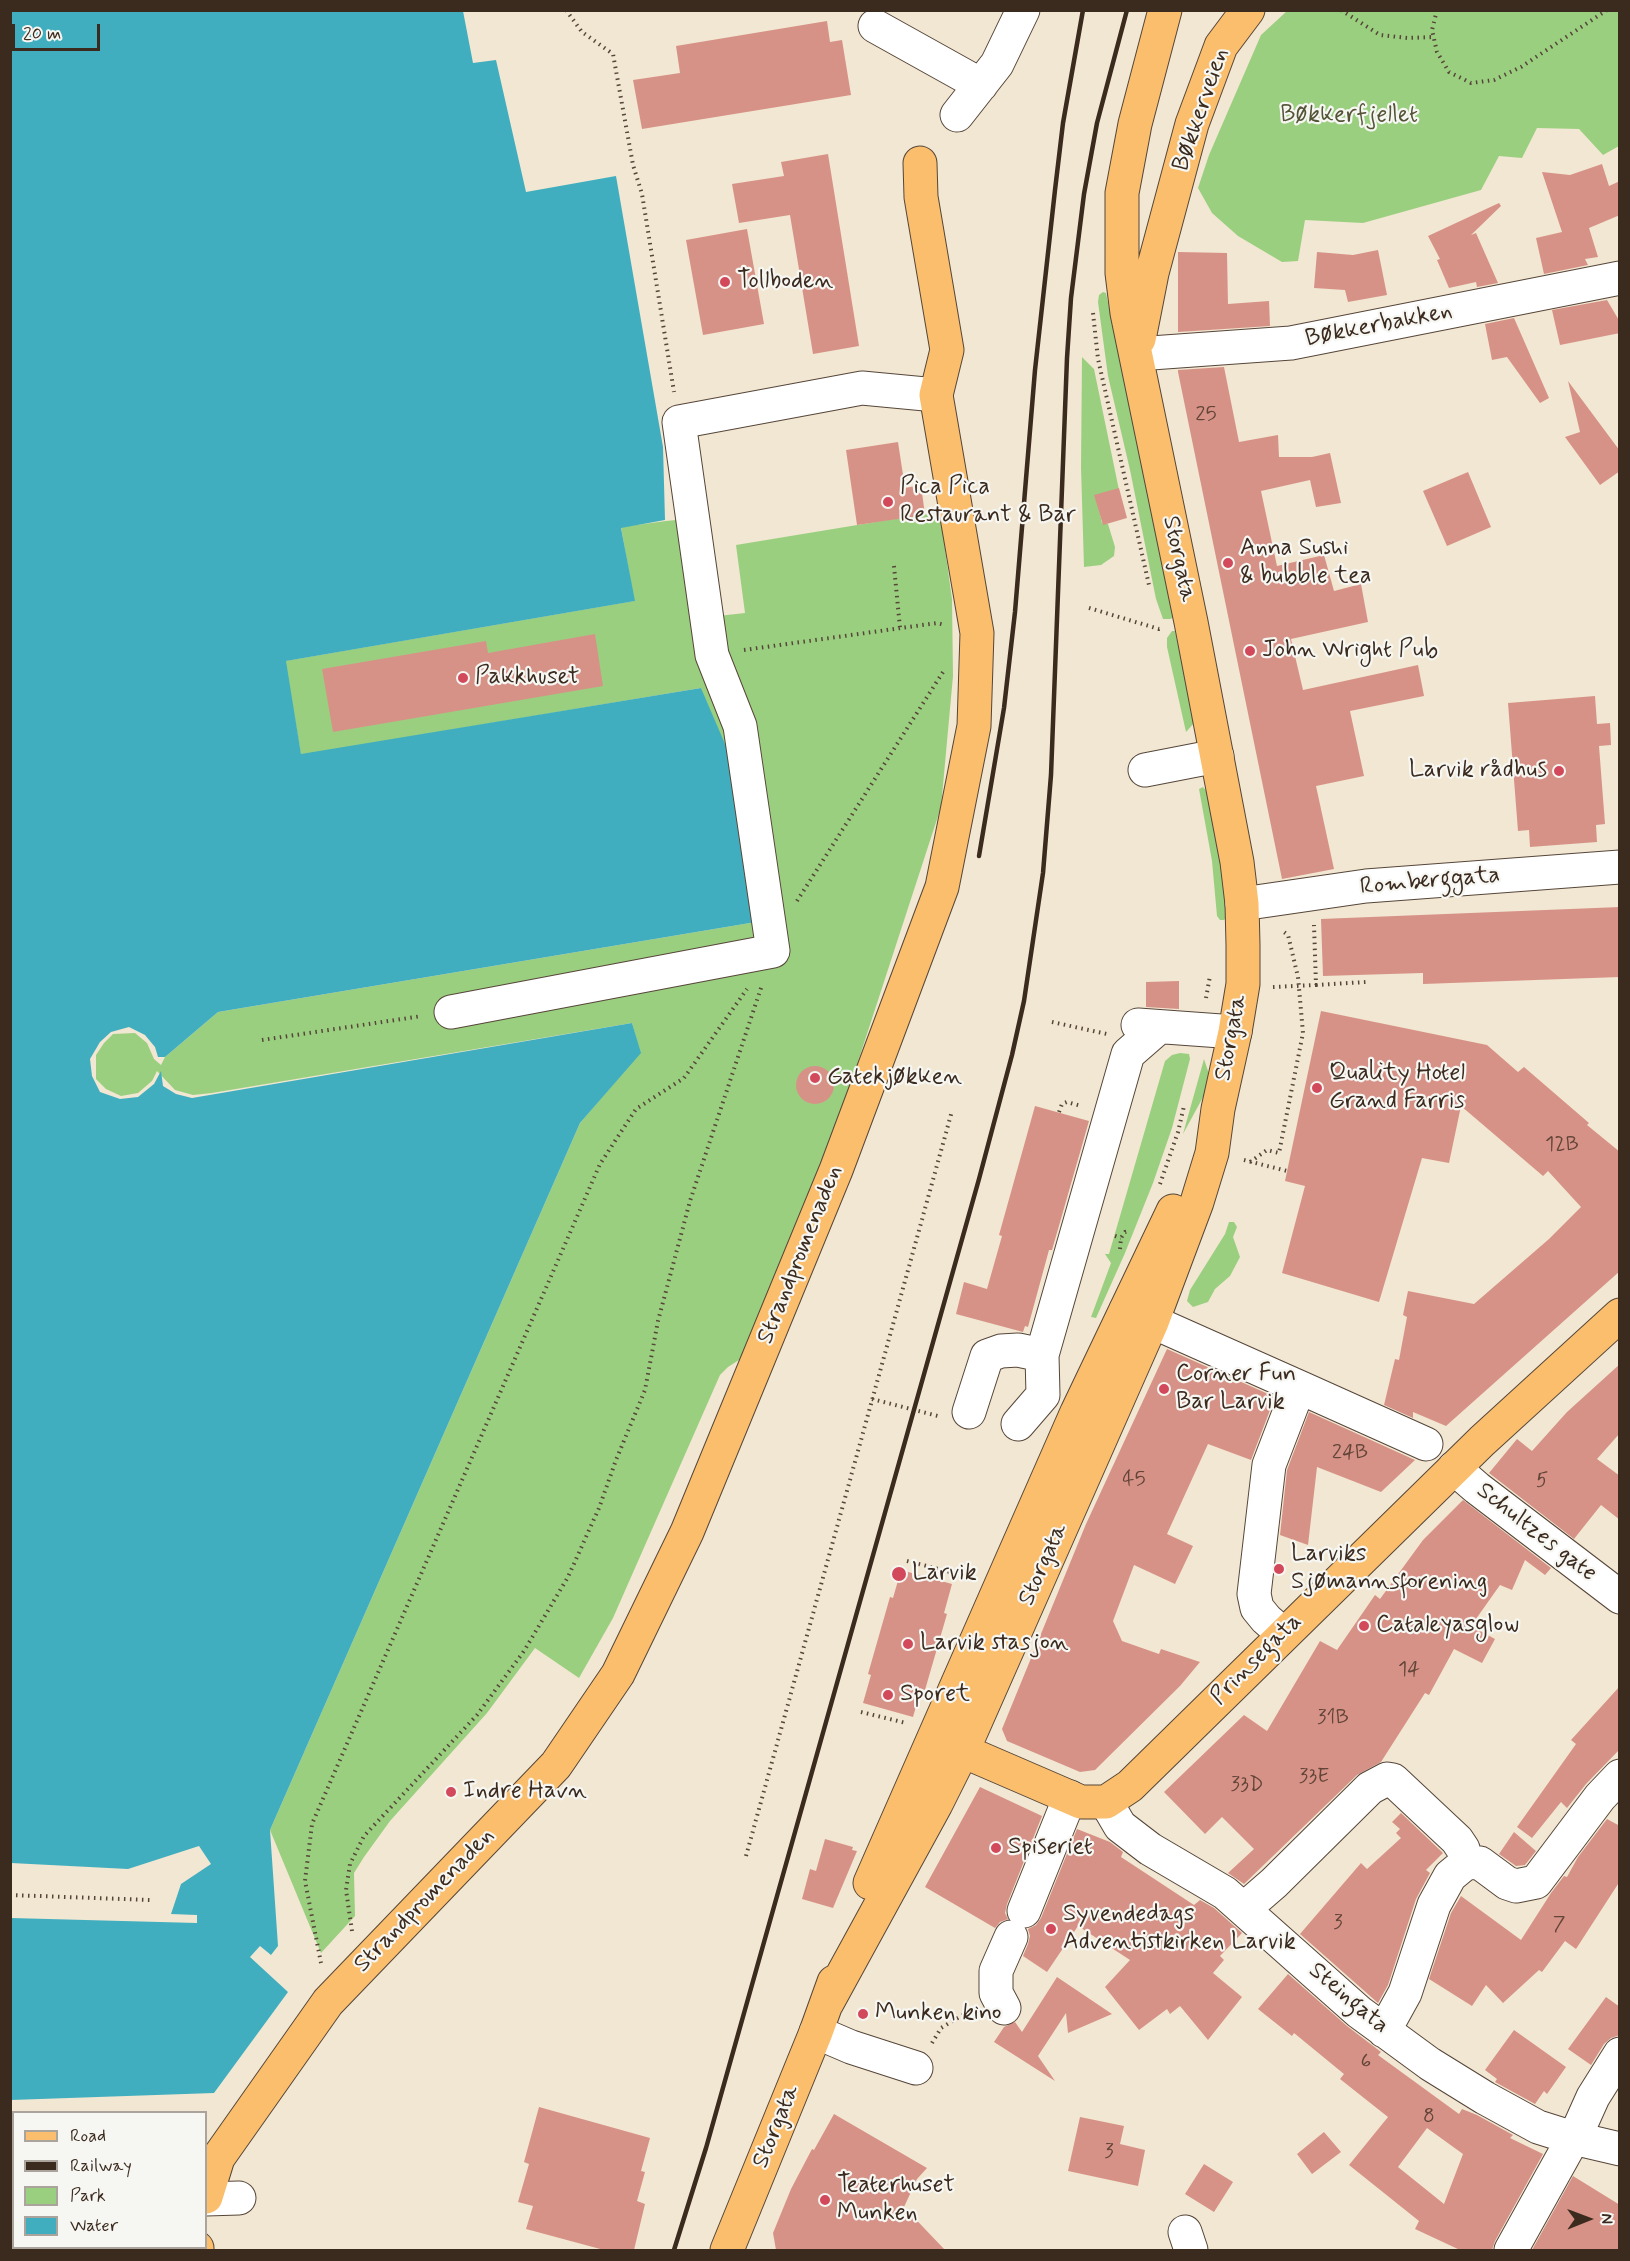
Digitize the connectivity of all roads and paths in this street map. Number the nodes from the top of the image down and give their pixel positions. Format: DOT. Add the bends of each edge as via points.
graph roads {
  1 [pos="566,10"];
  2 [pos="1023,10"];
  3 [pos="1165,10"];
  4 [pos="1248,10"];
  5 [pos="1341,10"];
  6 [pos="1437,10"];
  7 [pos="1607,10"];
  8 [pos="874,26"];
  9 [pos="1434,37"];
  10 [pos="981,85"];
  11 [pos="957,115"];
  12 [pos="920,163"];
  13 [pos="1168,216"];
  14 [pos="1122,237"];
  15 [pos="1620,278"];
  16 [pos="1093,304"];
  17 [pos="1136,352"];
  18 [pos="936,395"];
  19 [pos="679,422"];
  20 [pos="894,566"];
  21 [pos="1149,587"];
  22 [pos="1089,608"];
  23 [pos="1156,619"];
  24 [pos="948,626"];
  25 [pos="1167,627"];
  26 [pos="900,628"];
  27 [pos="1159,629"];
  28 [pos="712,655"];
  29 [pos="945,669"];
  30 [pos="1217,756"];
  31 [pos="1145,770"];
  32 [pos="1620,867"];
  33 [pos="796,902"];
  34 [pos="1242,904"];
  35 [pos="1314,922"];
  36 [pos="1278,928"];
  37 [pos="773,951"];
  38 [pos="1210,971"];
  39 [pos="1366,982"];
  40 [pos="1316,985"];
  41 [pos="1298,986"];
  42 [pos="1273,987"];
  43 [pos="451,1011"];
  44 [pos="1201,1029"];
  45 [pos="1235,1032"];
  46 [pos="1138,1035"];
  47 [pos="262,1040"];
  48 [pos="1185,1102"];
  49 [pos="952,1110"];
  50 [pos="1244,1160"];
  51 [pos="1250,1162"];
  52 [pos="1287,1171"];
  53 [pos="1159,1186"];
  54 [pos="1115,1236"];
  55 [pos="1121,1238"];
  56 [pos="1620,1315"];
  57 [pos="1139,1316"];
  58 [pos="1053,1319"];
  59 [pos="1042,1355"];
  60 [pos="1299,1387"];
  61 [pos="1043,1395"];
  62 [pos="872,1399"];
  63 [pos="921,1412"];
  64 [pos="969,1412"];
  65 [pos="1077,1412"];
  66 [pos="1018,1424"];
  67 [pos="1106,1426"];
  68 [pos="1426,1444"];
  69 [pos="1454,1468"];
  70 [pos="907,1561"];
  71 [pos="971,1577"];
  72 [pos="1620,1597"];
  73 [pos="1282,1634"];
  74 [pos="861,1712"];
  75 [pos="935,1738"];
  76 [pos="1620,1776"];
  77 [pos="1070,1797"];
  78 [pos="1106,1802"];
  79 [pos="746,1856"];
  80 [pos="1467,1862"];
  81 [pos="10,1895"];
  82 [pos="151,1899"];
  83 [pos="1244,1909"];
  84 [pos="357,1971"];
  85 [pos="328,2002"];
  86 [pos="1004,2008"];
  87 [pos="967,2013"];
  88 [pos="941,2028"];
  89 [pos="1384,2031"];
  90 [pos="816,2032"];
  91 [pos="1620,2054"];
  92 [pos="916,2068"];
  93 [pos="1573,2138"];
  94 [pos="1620,2149"];
  95 [pos="212,2158"];
  96 [pos="207,2191"];
  97 [pos="207,2198"];
  98 [pos="239,2198"];
  99 [pos="727,2250"];
  100 [pos="1510,2250"];
  1 -- 19 [label="path" via="582,32 613,54 642,194"];
  2 -- 10 [label="street" via="997,64"];
  3 -- 14 [label="main road, Storgata" via="1135,124 1122,193"];
  4 -- 13 [label="main road, Bøkkerveien" via="1221,46 1192,124"];
  5 -- 9 [label="path" via="1380,35"];
  6 -- 9 [label="path"];
  7 -- 9 [label="path" via="1521,67 1494,80 1472,82 1449,72 1437,52"];
  8 -- 10 [label="street"];
  10 -- 11 [label="street"];
  12 -- 18 [label="main road, Strandpromenaden" via="921,197 947,350"];
  13 -- 14 [label="main road" via="1156,229"];
  13 -- 17 [label="main road, Bøkkerveien"];
  14 -- 17 [label="main road, Storgata" via="1123,283"];
  15 -- 17 [label="street, Bøkkerbakken" via="1291,342"];
  16 -- 21 [label="path" via="1098,359"];
  17 -- 30 [label="main road, Storgata"];
  18 -- 19 [label="street" via="862,388"];
  18 -- 84 [label="main road, Strandpromenaden" via="977,633 974,726 942,887 832,1181 687,1532 618,1674 556,1765"];
  19 -- 28 [label="street"];
  20 -- 26 [label="path"];
  22 -- 27 [label="path"];
  23 -- 27 [label="path"];
  24 -- 26 [label="path" via="937,623"];
  25 -- 27 [label="path"];
  26 -- 28 [label="path"];
  28 -- 37 [label="street" via="740,726"];
  29 -- 33 [label="path"];
  30 -- 31 [label="street"];
  30 -- 34 [label="main road, Storgata"];
  32 -- 34 [label="street, Romberggata" via="1366,886"];
  34 -- 45 [label="main road, Storgata" via="1243,984"];
  35 -- 40 [label="path"];
  36 -- 41 [label="path" via="1288,935"];
  37 -- 43 [label="street"];
  37 -- 84 [label="path" via="690,1201 658,1321 645,1390 599,1508 568,1577 524,1651 477,1715 364,1836 350,1864 346,1890"];
  37 -- 85 [label="path" via="684,1078 636,1109 600,1164 312,1824 305,1881"];
  38 -- 44 [label="path"];
  39 -- 40 [label="path"];
  40 -- 41 [label="path"];
  41 -- 42 [label="path"];
  41 -- 51 [label="path" via="1302,1033 1279,1153 1267,1150"];
  43 -- 47 [label="path"];
  44 -- 45 [label="street"];
  44 -- 46 [label="street"];
  45 -- 57 [label="main road, Storgata" via="1212,1153 1197,1202"];
  46 -- 58 [label="street" via="1117,1068 1102,1111 1051,1289 1049,1305"];
  46 -- 58 [label="street" via="1146,1060 1095,1248 1087,1260 1068,1268"];
  48 -- 53 [label="path"];
  49 -- 62 [label="path"];
  50 -- 51 [label="path"];
  51 -- 52 [label="path"];
  54 -- 55 [label="path"];
  56 -- 69 [label="main road, Prinsegata"];
  57 -- 60 [label="street"];
  57 -- 65 [label="main road, Storgata"];
  57 -- 67 [label="main road, Storgata"];
  58 -- 59 [label="street"];
  59 -- 61 [label="street"];
  59 -- 64 [label="street" via="1000,1350 987,1356"];
  60 -- 68 [label="street"];
  60 -- 73 [label="street" via="1269,1466 1254,1594 1257,1608"];
  61 -- 65 [label="street"];
  61 -- 66 [label="street"];
  62 -- 63 [label="path"];
  62 -- 79 [label="path"];
  65 -- 67 [label="street"];
  65 -- 75 [label="main road, Storgata"];
  67 -- 75 [label="main road, Storgata"];
  69 -- 72 [label="street, Schultzes gate"];
  69 -- 73 [label="main road, Prinsegata"];
  70 -- 71 [label="path"];
  73 -- 78 [label="main road, Prinsegata" via="1130,1786"];
  74 -- 75 [label="path"];
  75 -- 77 [label="main road"];
  75 -- 90 [label="main road, Storgata" via="936,1804 827,2002"];
  76 -- 80 [label="street" via="1536,1882 1516,1886 1480,1863"];
  77 -- 78 [label="main road" via="1081,1802"];
  77 -- 86 [label="street" via="996,1971 996,1993"];
  78 -- 83 [label="street, Steingata" via="1127,1832"];
  80 -- 83 [label="street" via="1457,1840 1393,1780 1387,1779 1370,1788"];
  80 -- 89 [label="street" via="1450,1876 1434,1905 1405,1993"];
  81 -- 82 [label="path"];
  83 -- 89 [label="street, Steingata"];
  84 -- 85 [label="main road, Strandpromenaden"];
  85 -- 95 [label="main road, Strandpromenaden"];
  87 -- 88 [label="path"];
  89 -- 93 [label="street, Steingata" via="1485,2098 1538,2127"];
  90 -- 92 [label="street"];
  90 -- 99 [label="main road, Storgata"];
  91 -- 93 [label="street"];
  93 -- 94 [label="street, Steingata"];
  93 -- 100 [label="street"];
  95 -- 96 [label="main road, Strandpromenaden"];
  97 -- 98 [label="street"];
}
